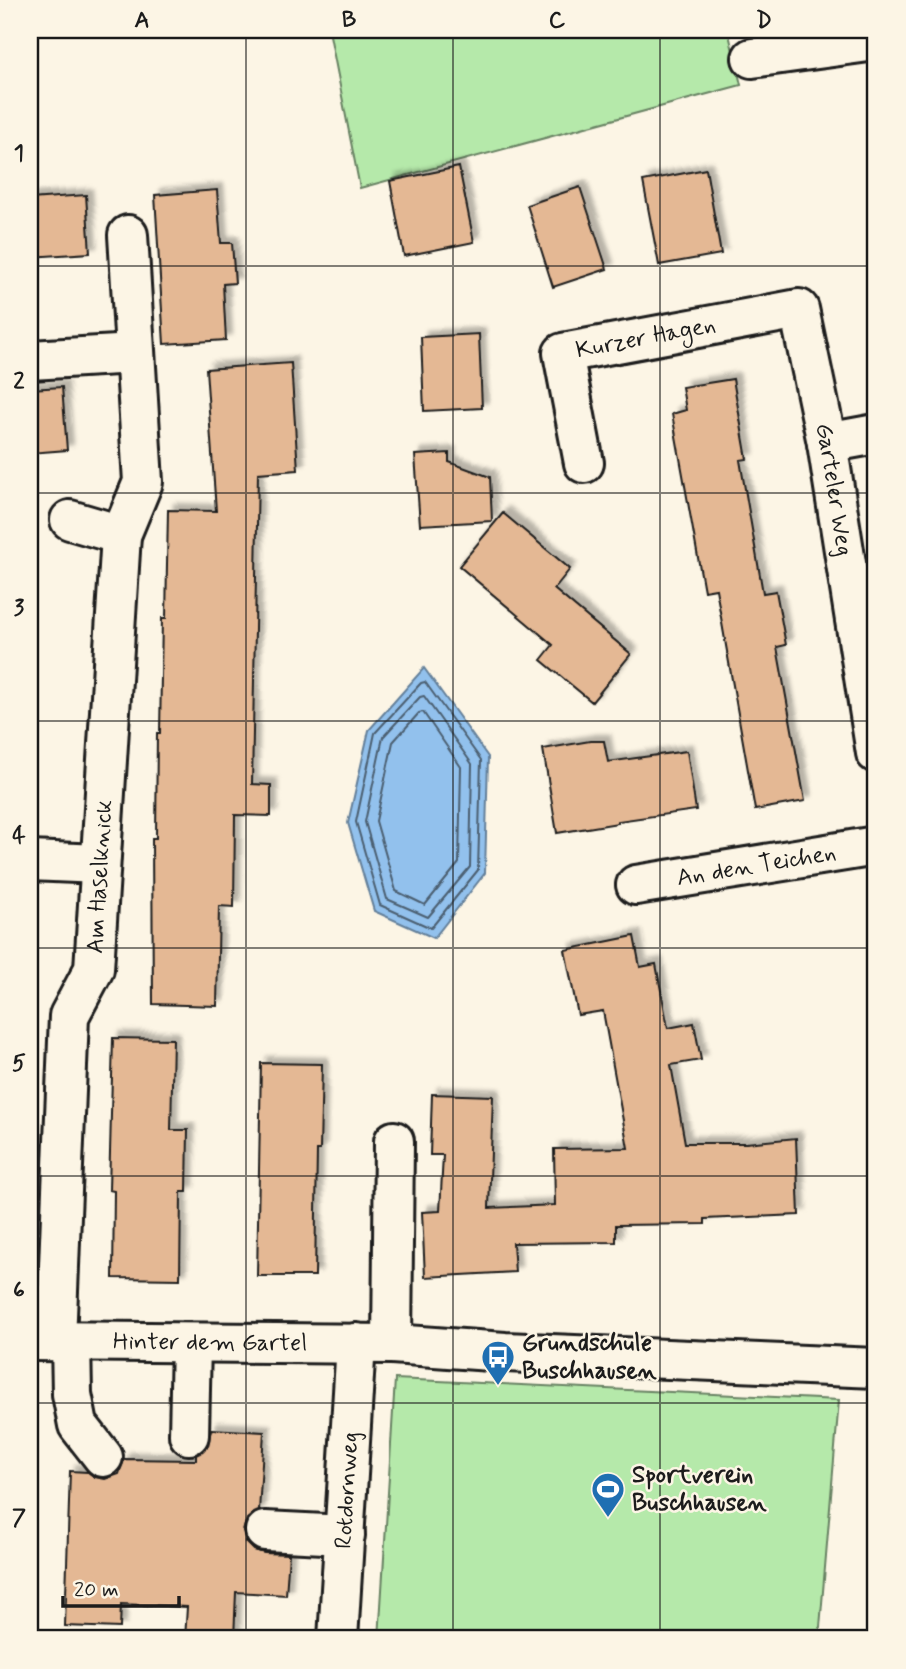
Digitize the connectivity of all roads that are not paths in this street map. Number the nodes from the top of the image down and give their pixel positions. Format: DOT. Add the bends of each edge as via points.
graph roads {
  1 [pos="876,41"];
  2 [pos="752,58"];
  3 [pos="128,235"];
  4 [pos="799,309"];
  5 [pos="135,355"];
  6 [pos="30,360"];
  7 [pos="876,434"];
  8 [pos="827,443"];
  9 [pos="584,463"];
  10 [pos="70,520"];
  11 [pos="121,535"];
  12 [pos="876,753"];
  13 [pos="876,846"];
  14 [pos="30,861"];
  15 [pos="100,864"];
  16 [pos="636,885"];
  17 [pos="394,1141"];
  18 [pos="52,1341"];
  19 [pos="191,1343"];
  20 [pos="374,1343"];
  21 [pos="876,1368"];
  22 [pos="189,1434"];
  23 [pos="103,1457"];
  24 [pos="265,1531"];
  25 [pos="345,1535"];
  26 [pos="338,1639"];
  1 -- 2 [label="street"];
  3 -- 5 [label="street, Am Haselknick"];
  4 -- 8 [label="street, Garteler Weg"];
  4 -- 9 [label="street, Kurzer Hagen" via="563,353"];
  5 -- 6 [label="street"];
  5 -- 11 [label="street, Am Haselknick" via="143,482"];
  7 -- 8 [label="street"];
  8 -- 12 [label="street, Garteler Weg"];
  10 -- 11 [label="street"];
  11 -- 15 [label="street, Am Haselknick"];
  13 -- 16 [label="street, An den Teichen"];
  14 -- 15 [label="street"];
  15 -- 18 [label="street, Am Haselknick" via="94,969 69,1016"];
  17 -- 20 [label="street"];
  18 -- 19 [label="street, Hinter dem Gartel"];
  18 -- 23 [label="street, Am Haselknick" via="78,1424"];
  19 -- 20 [label="street, Hinter dem Gartel"];
  19 -- 22 [label="street"];
  20 -- 21 [label="street, Hinter dem Gartel"];
  20 -- 25 [label="street, Rotdornweg"];
  24 -- 25 [label="street"];
  25 -- 26 [label="street, Rotdornweg"];
}
